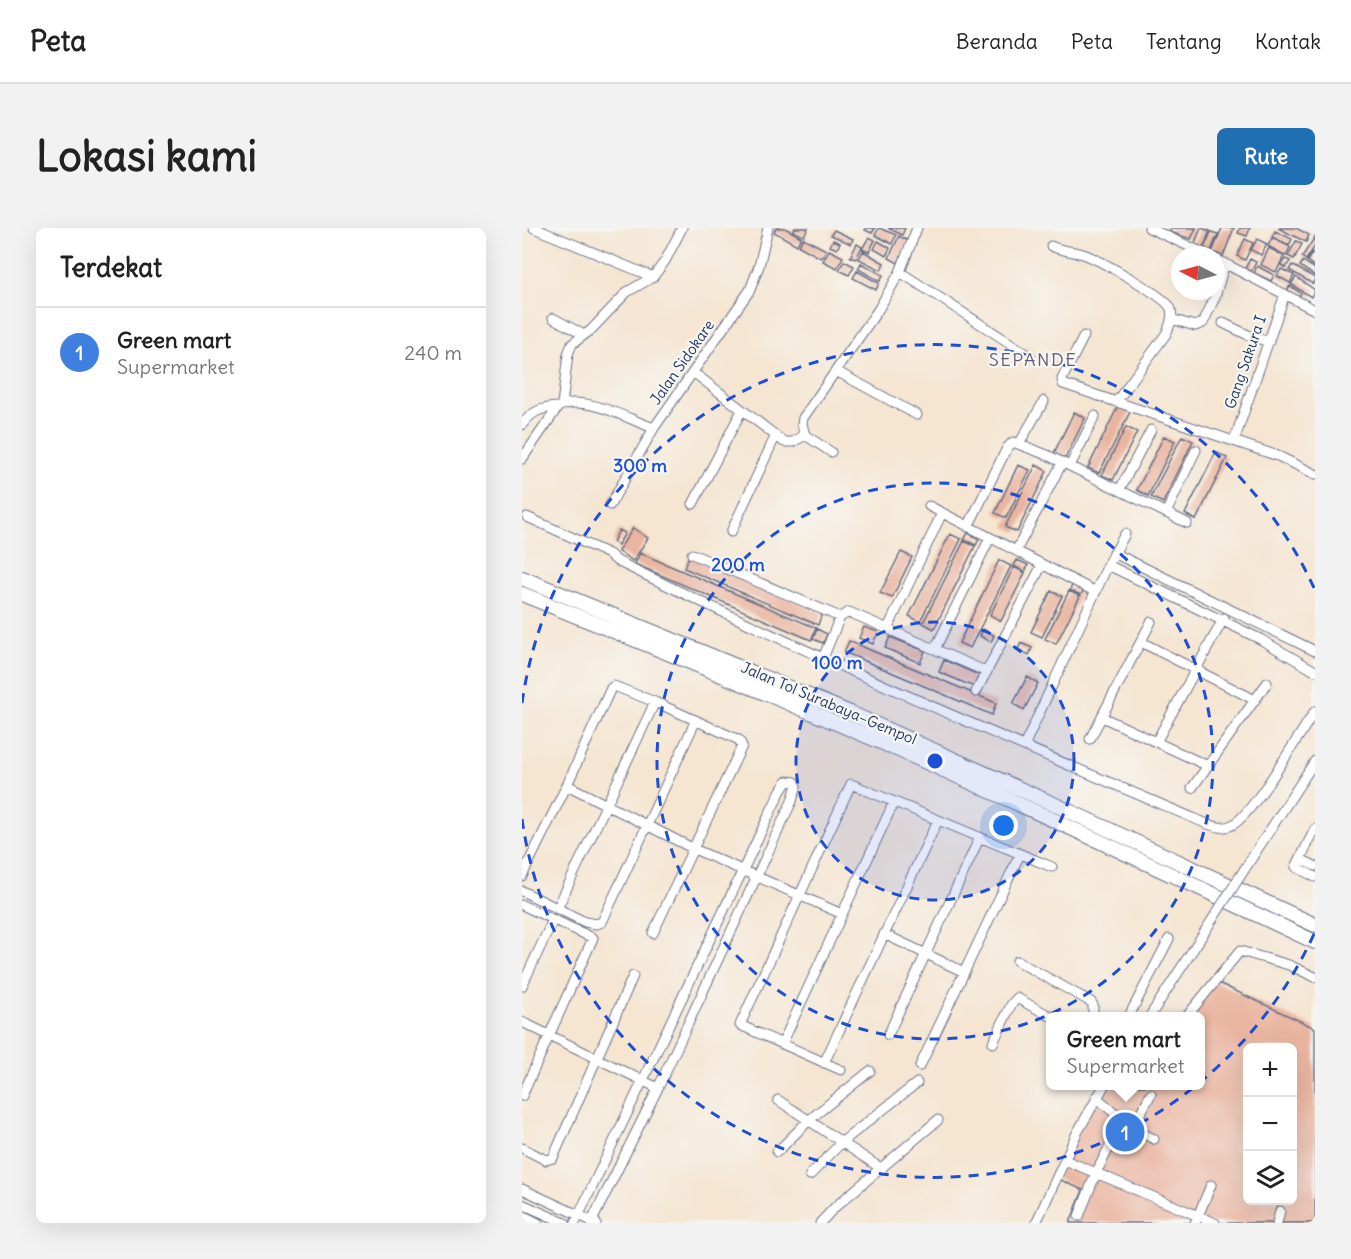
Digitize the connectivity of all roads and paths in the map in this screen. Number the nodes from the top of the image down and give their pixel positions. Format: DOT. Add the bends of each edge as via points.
graph roads {
  1 [pos="534,228"];
  2 [pos="682,228"];
  3 [pos="768,228"];
  4 [pos="918,228"];
  5 [pos="1149,228"];
  6 [pos="1188,246"];
  7 [pos="1058,249"];
  8 [pos="1225,267"];
  9 [pos="900,272"];
  10 [pos="653,278"];
  11 [pos="1285,294"];
  12 [pos="1213,300"];
  13 [pos="1314,306"];
  14 [pos="554,318"];
  15 [pos="1171,319"];
  16 [pos="1223,323"];
  17 [pos="584,336"];
  18 [pos="1084,336"];
  19 [pos="1269,342"];
  20 [pos="1030,356"];
  21 [pos="836,371"];
  22 [pos="693,372"];
  23 [pos="1044,400"];
  24 [pos="1116,402"];
  25 [pos="560,406"];
  26 [pos="741,410"];
  27 [pos="917,416"];
  28 [pos="1095,416"];
  29 [pos="522,425"];
  30 [pos="654,428"];
  31 [pos="1151,430"];
  32 [pos="805,435"];
  33 [pos="775,437"];
  34 [pos="1234,441"];
  35 [pos="1018,444"];
  36 [pos="1196,450"];
  37 [pos="831,452"];
  38 [pos="522,459"];
  39 [pos="1066,465"];
  40 [pos="1315,474"];
  41 [pos="1120,489"];
  42 [pos="693,504"];
  43 [pos="610,505"];
  44 [pos="929,506"];
  45 [pos="942,513"];
  46 [pos="1166,513"];
  47 [pos="527,517"];
  48 [pos="1187,523"];
  49 [pos="968,526"];
  50 [pos="731,532"];
  51 [pos="1125,534"];
  52 [pos="990,538"];
  53 [pos="1016,551"];
  54 [pos="1114,553"];
  55 [pos="692,554"];
  56 [pos="1042,565"];
  57 [pos="1108,565"];
  58 [pos="522,578"];
  59 [pos="1096,592"];
  60 [pos="522,594"];
  61 [pos="1229,609"];
  62 [pos="840,617"];
  63 [pos="1151,622"];
  64 [pos="1222,622"];
  65 [pos="888,628"];
  66 [pos="1141,642"];
  67 [pos="935,649"];
  68 [pos="1315,651"];
  69 [pos="823,658"];
  70 [pos="1195,670"];
  71 [pos="1315,671"];
  72 [pos="987,672"];
  73 [pos="1267,683"];
  74 [pos="976,692"];
  75 [pos="1255,700"];
  76 [pos="655,702"];
  77 [pos="1315,711"];
  78 [pos="1102,717"];
  79 [pos="696,720"];
  80 [pos="1090,739"];
  81 [pos="1156,742"];
  82 [pos="1024,746"];
  83 [pos="1315,761"];
  84 [pos="1208,766"];
  85 [pos="567,785"];
  86 [pos="1192,788"];
  87 [pos="894,802"];
  88 [pos="606,805"];
  89 [pos="938,820"];
  90 [pos="646,825"];
  91 [pos="1315,829"];
  92 [pos="980,837"];
  93 [pos="694,849"];
  94 [pos="1020,854"];
  95 [pos="1300,859"];
  96 [pos="1315,866"];
  97 [pos="1052,867"];
  98 [pos="742,870"];
  99 [pos="522,876"];
  100 [pos="756,876"];
  101 [pos="1315,878"];
  102 [pos="522,891"];
  103 [pos="800,895"];
  104 [pos="522,905"];
  105 [pos="557,909"];
  106 [pos="842,914"];
  107 [pos="553,920"];
  108 [pos="1315,926"];
  109 [pos="653,933"];
  110 [pos="884,934"];
  111 [pos="1169,939"];
  112 [pos="1315,942"];
  113 [pos="926,953"];
  114 [pos="1017,961"];
  115 [pos="964,972"];
  116 [pos="633,976"];
  117 [pos="1315,977"];
  118 [pos="522,986"];
  119 [pos="1093,1012"];
  120 [pos="1132,1012"];
  121 [pos="1153,1012"];
  122 [pos="1191,1012"];
  123 [pos="1046,1015"];
  124 [pos="522,1022"];
  125 [pos="551,1035"];
  126 [pos="888,1035"];
  127 [pos="993,1043"];
  128 [pos="782,1044"];
  129 [pos="597,1057"];
  130 [pos="824,1063"];
  131 [pos="920,1066"];
  132 [pos="841,1070"];
  133 [pos="870,1071"];
  134 [pos="644,1080"];
  135 [pos="917,1083"];
  136 [pos="658,1088"];
  137 [pos="1096,1090"];
  138 [pos="1101,1090"];
  139 [pos="1106,1090"];
  140 [pos="1151,1094"];
  141 [pos="522,1096"];
  142 [pos="1096,1097"];
  143 [pos="778,1100"];
  144 [pos="809,1120"];
  145 [pos="938,1120"];
  146 [pos="1122,1124"];
  147 [pos="1132,1128"];
  148 [pos="1154,1139"];
  149 [pos="843,1142"];
  150 [pos="522,1148"];
  151 [pos="777,1152"];
  152 [pos="1065,1160"];
  153 [pos="882,1169"];
  154 [pos="1096,1173"];
  155 [pos="810,1175"];
  156 [pos="1211,1185"];
  157 [pos="522,1189"];
  158 [pos="523,1209"];
  159 [pos="1280,1211"];
  160 [pos="1080,1216"];
  161 [pos="577,1219"];
  162 [pos="1196,1219"];
  163 [pos="593,1222"];
  164 [pos="538,1223"];
  165 [pos="565,1223"];
  166 [pos="820,1223"];
  167 [pos="1036,1223"];
  168 [pos="1215,1223"];
  169 [pos="1277,1223"];
  1 -- 10 [label="street"];
  2 -- 10 [label="street"];
  3 -- 22 [label="street, Jalan Sidokare" via="750,290"];
  4 -- 9 [label="street"];
  5 -- 6 [label="street"];
  7 -- 15 [label="street" via="1094,259 1156,295 1168,304"];
  8 -- 11 [label="street"];
  9 -- 20 [label="street"];
  9 -- 21 [label="street"];
  10 -- 17 [label="street" via="627,292"];
  11 -- 13 [label="street"];
  11 -- 19 [label="street, Gang Sakura I"];
  12 -- 15 [label="street" via="1200,325"];
  14 -- 17 [label="street"];
  15 -- 24 [label="street" via="1166,334"];
  16 -- 19 [label="street"];
  17 -- 25 [label="street" via="572,344 568,354"];
  18 -- 24 [label="street" via="1062,382"];
  19 -- 34 [label="street, Gang Sakura I"];
  21 -- 27 [label="street"];
  21 -- 32 [label="street" via="802,424"];
  22 -- 26 [label="street"];
  22 -- 30 [label="street, Jalan Sidokare"];
  23 -- 35 [label="street"];
  24 -- 34 [label="street"];
  25 -- 29 [label="street, Jalan Sidokare" via="537,410"];
  25 -- 30 [label="street, Jalan Sidokare" via="592,405"];
  25 -- 38 [label="street"];
  26 -- 33 [label="street"];
  26 -- 42 [label="street"];
  28 -- 39 [label="street"];
  30 -- 43 [label="street"];
  31 -- 41 [label="street"];
  32 -- 33 [label="street" via="789,443"];
  32 -- 37 [label="street"];
  33 -- 50 [label="street"];
  34 -- 40 [label="street"];
  35 -- 39 [label="street"];
  35 -- 49 [label="street" via="1012,442 1006,448"];
  36 -- 46 [label="street"];
  39 -- 41 [label="street"];
  39 -- 53 [label="street"];
  41 -- 46 [label="street"];
  44 -- 45 [label="street"];
  45 -- 49 [label="street"];
  45 -- 65 [label="street"];
  46 -- 48 [label="street"];
  47 -- 69 [label="street"];
  49 -- 52 [label="street"];
  51 -- 54 [label="street"];
  52 -- 53 [label="street"];
  52 -- 67 [label="street"];
  53 -- 56 [label="street"];
  54 -- 57 [label="street"];
  54 -- 61 [label="street"];
  55 -- 62 [label="street"];
  56 -- 59 [label="street"];
  56 -- 72 [label="street"];
  57 -- 59 [label="street"];
  57 -- 64 [label="street"];
  58 -- 108 [label="highway, Jalan Tol Surabaya–Gempol" via="850,713"];
  59 -- 82 [label="street"];
  60 -- 112 [label="highway, Jalan Tol Surabaya–Gempol" via="908,754"];
  61 -- 64 [label="street"];
  61 -- 68 [label="street"];
  62 -- 65 [label="street" via="854,613"];
  62 -- 69 [label="street"];
  63 -- 66 [label="street"];
  64 -- 70 [label="street"];
  64 -- 71 [label="street" via="1280,649"];
  65 -- 67 [label="street"];
  66 -- 70 [label="street"];
  66 -- 78 [label="street"];
  67 -- 72 [label="street"];
  69 -- 82 [label="street"];
  70 -- 75 [label="street"];
  70 -- 81 [label="street"];
  72 -- 74 [label="street"];
  73 -- 75 [label="street"];
  75 -- 84 [label="street"];
  76 -- 79 [label="street"];
  76 -- 85 [label="street" via="611,688"];
  76 -- 88 [label="street"];
  77 -- 82 [label="street" via="1242,817 1227,827 1205,823"];
  78 -- 80 [label="street"];
  78 -- 81 [label="street"];
  79 -- 90 [label="street"];
  79 -- 93 [label="street" via="739,740 742,746"];
  81 -- 84 [label="street"];
  83 -- 121 [label="street, bridge"];
  84 -- 86 [label="street"];
  85 -- 88 [label="street"];
  85 -- 99 [label="street"];
  87 -- 89 [label="street"];
  87 -- 103 [label="street" via="851,784"];
  87 -- 106 [label="street"];
  88 -- 90 [label="street"];
  88 -- 105 [label="street"];
  89 -- 92 [label="street"];
  89 -- 110 [label="street"];
  90 -- 93 [label="street"];
  90 -- 105 [label="street" via="602,922 585,922"];
  91 -- 95 [label="street"];
  92 -- 94 [label="street"];
  92 -- 113 [label="street"];
  93 -- 98 [label="street"];
  93 -- 109 [label="street"];
  94 -- 97 [label="street"];
  94 -- 115 [label="street"];
  95 -- 96 [label="street"];
  95 -- 101 [label="street" via="1297,869"];
  98 -- 100 [label="street"];
  98 -- 100 [label="street" via="780,792 787,781 795,782 792,801"];
  98 -- 134 [label="street"];
  100 -- 103 [label="street"];
  100 -- 136 [label="street"];
  102 -- 105 [label="street"];
  103 -- 106 [label="street"];
  103 -- 128 [label="street" via="740,1025"];
  104 -- 107 [label="street"];
  106 -- 128 [label="street"];
  107 -- 118 [label="street"];
  107 -- 125 [label="street" via="593,938"];
  110 -- 113 [label="street"];
  110 -- 130 [label="street"];
  111 -- 120 [label="street"];
  113 -- 115 [label="street"];
  113 -- 126 [label="street"];
  114 -- 119 [label="street" via="1091,1002"];
  115 -- 131 [label="street"];
  116 -- 129 [label="street"];
  117 -- 122 [label="street" via="1239,951"];
  123 -- 127 [label="street" via="1017,998"];
  124 -- 125 [label="street"];
  125 -- 129 [label="street"];
  125 -- 141 [label="street"];
  128 -- 130 [label="street"];
  129 -- 134 [label="street"];
  129 -- 150 [label="street" via="553,1158 546,1160"];
  130 -- 132 [label="street"];
  133 -- 144 [label="street"];
  134 -- 136 [label="street"];
  134 -- 161 [label="street"];
  135 -- 149 [label="street"];
  136 -- 163 [label="street"];
  137 -- 142 [label="street"];
  138 -- 142 [label="street"];
  139 -- 142 [label="street"];
  140 -- 147 [label="street"];
  142 -- 146 [label="street" via="1121,1117"];
  142 -- 152 [label="street"];
  143 -- 144 [label="street"];
  144 -- 149 [label="street"];
  144 -- 151 [label="street"];
  145 -- 153 [label="street"];
  146 -- 147 [label="street"];
  146 -- 154 [label="street"];
  147 -- 148 [label="street"];
  149 -- 153 [label="street"];
  149 -- 155 [label="street"];
  152 -- 154 [label="street"];
  152 -- 167 [label="street"];
  153 -- 166 [label="street"];
  154 -- 160 [label="street"];
  154 -- 162 [label="street"];
  156 -- 162 [label="street"];
  157 -- 161 [label="street"];
  158 -- 164 [label="street"];
  158 -- 165 [label="street"];
  159 -- 169 [label="street"];
  161 -- 163 [label="street"];
  162 -- 168 [label="street"];
}
